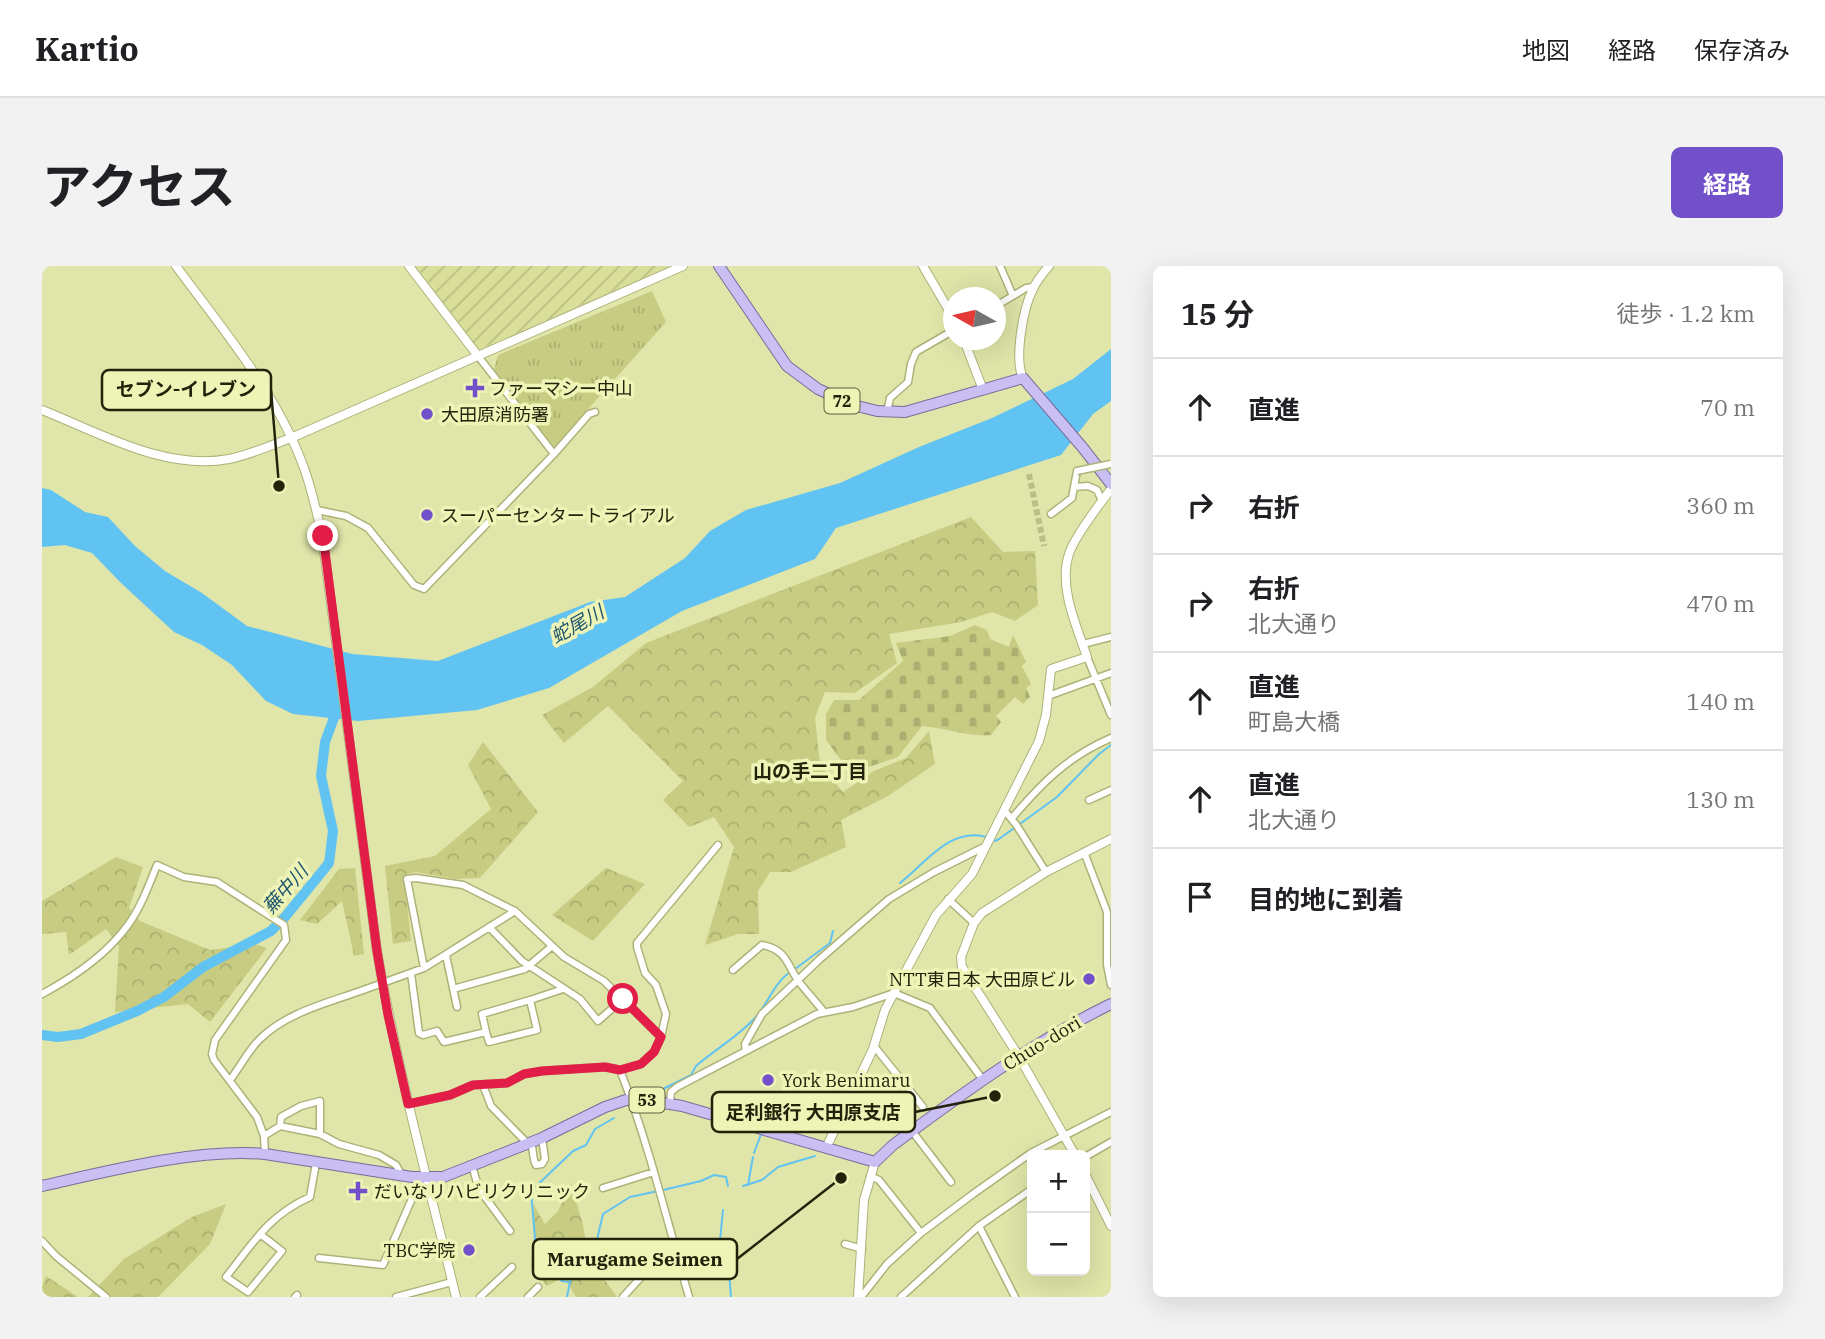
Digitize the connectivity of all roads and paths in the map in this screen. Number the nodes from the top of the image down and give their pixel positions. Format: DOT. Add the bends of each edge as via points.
graph roads {
  1 [pos="176,266"];
  2 [pos="409,266"];
  3 [pos="683,266"];
  4 [pos="719,266"];
  5 [pos="923,266"];
  6 [pos="1000,266"];
  7 [pos="1049,266"];
  8 [pos="1033,287"];
  9 [pos="1013,296"];
  10 [pos="943,300"];
  11 [pos="1006,300"];
  12 [pos="943,336"];
  13 [pos="968,350"];
  14 [pos="478,356"];
  15 [pos="1026,382"];
  16 [pos="983,390"];
  17 [pos="42,410"];
  18 [pos="595,412"];
  19 [pos="887,412"];
  20 [pos="291,438"];
  21 [pos="554,454"];
  22 [pos="1111,464"];
  23 [pos="1074,487"];
  24 [pos="1111,487"];
  25 [pos="1102,500"];
  26 [pos="317,510"];
  27 [pos="1051,514"];
  28 [pos="1111,637"];
  29 [pos="1083,644"];
  30 [pos="1087,657"];
  31 [pos="1111,673"];
  32 [pos="1095,679"];
  33 [pos="1048,696"];
  34 [pos="1111,715"];
  35 [pos="1111,738"];
  36 [pos="1111,790"];
  37 [pos="1089,800"];
  38 [pos="1008,815"];
  39 [pos="1111,839"];
  40 [pos="718,845"];
  41 [pos="988,845"];
  42 [pos="1084,852"];
  43 [pos="1046,872"];
  44 [pos="948,899"];
  45 [pos="515,911"];
  46 [pos="974,923"];
  47 [pos="489,927"];
  48 [pos="551,947"];
  49 [pos="446,954"];
  50 [pos="529,966"];
  51 [pos="424,968"];
  52 [pos="733,970"];
  53 [pos="411,973"];
  54 [pos="798,981"];
  55 [pos="1111,985"];
  56 [pos="453,989"];
  57 [pos="563,989"];
  58 [pos="894,993"];
  59 [pos="42,994"];
  60 [pos="623,999"];
  61 [pos="530,1000"];
  62 [pos="1111,1003"];
  63 [pos="457,1007"];
  64 [pos="824,1012"];
  65 [pos="486,1032"];
  66 [pos="661,1037"];
  67 [pos="874,1046"];
  68 [pos="746,1051"];
  69 [pos="1018,1055"];
  70 [pos="620,1070"];
  71 [pos="230,1080"];
  72 [pos="983,1080"];
  73 [pos="483,1084"];
  74 [pos="632,1099"];
  75 [pos="408,1104"];
  76 [pos="670,1104"];
  77 [pos="923,1107"];
  78 [pos="1111,1112"];
  79 [pos="280,1126"];
  80 [pos="912,1131"];
  81 [pos="320,1134"];
  82 [pos="1064,1135"];
  83 [pos="264,1136"];
  84 [pos="542,1138"];
  85 [pos="1111,1142"];
  86 [pos="529,1144"];
  87 [pos="827,1146"];
  88 [pos="1072,1150"];
  89 [pos="265,1154"];
  90 [pos="1090,1154"];
  91 [pos="875,1162"];
  92 [pos="316,1163"];
  93 [pos="472,1166"];
  94 [pos="654,1172"];
  95 [pos="402,1176"];
  96 [pos="870,1176"];
  97 [pos="424,1178"];
  98 [pos="951,1182"];
  99 [pos="1090,1184"];
  100 [pos="42,1186"];
  101 [pos="603,1188"];
  102 [pos="1027,1192"];
  103 [pos="979,1226"];
  104 [pos="1111,1226"];
  105 [pos="510,1231"];
  106 [pos="921,1233"];
  107 [pos="260,1234"];
  108 [pos="42,1241"];
  109 [pos="673,1242"];
  110 [pos="845,1244"];
  111 [pos="862,1249"];
  112 [pos="319,1258"];
  113 [pos="512,1267"];
  114 [pos="452,1282"];
  115 [pos="538,1287"];
  116 [pos="106,1297"];
  117 [pos="396,1297"];
  118 [pos="456,1297"];
  119 [pos="480,1297"];
  120 [pos="528,1297"];
  121 [pos="623,1297"];
  122 [pos="689,1297"];
  123 [pos="859,1297"];
  124 [pos="901,1297"];
  125 [pos="1015,1297"];
  1 -- 20 [label="street" via="265,391"];
  2 -- 14 [label="street"];
  3 -- 14 [label="street"];
  4 -- 19 [label="main road, 72" via="794,373 853,405"];
  5 -- 10 [label="street"];
  6 -- 9 [label="street"];
  7 -- 8 [label="street"];
  8 -- 9 [label="street"];
  8 -- 15 [label="street" via="1022,332 1020,364"];
  9 -- 11 [label="street"];
  12 -- 19 [label="street" via="916,352 908,382 890,398"];
  13 -- 16 [label="street"];
  14 -- 20 [label="street"];
  14 -- 21 [label="street"];
  15 -- 16 [label="main road, 72"];
  15 -- 24 [label="main road"];
  16 -- 19 [label="main road, 72" via="918,409"];
  17 -- 20 [label="street" via="135,447 186,460 229,459"];
  18 -- 21 [label="street"];
  20 -- 26 [label="street"];
  21 -- 26 [label="street" via="424,589 414,586 368,528 346,516"];
  22 -- 23 [label="street, bridge" via="1077,471"];
  23 -- 25 [label="street" via="1097,490"];
  23 -- 27 [label="street" via="1072,498"];
  24 -- 25 [label="street"];
  25 -- 29 [label="street" via="1067,560 1069,605"];
  26 -- 75 [label="street" via="379,964"];
  28 -- 29 [label="street"];
  29 -- 30 [label="street"];
  30 -- 32 [label="street"];
  30 -- 33 [label="street" via="1051,669"];
  31 -- 32 [label="street"];
  32 -- 33 [label="street"];
  32 -- 34 [label="street"];
  33 -- 38 [label="street" via="1039,741"];
  35 -- 38 [label="street" via="1084,750"];
  36 -- 37 [label="street"];
  38 -- 41 [label="street"];
  38 -- 43 [label="street"];
  39 -- 42 [label="street"];
  40 -- 66 [label="street" via="637,943 645,973 664,1003"];
  41 -- 44 [label="street" via="972,874"];
  41 -- 54 [label="street" via="889,899"];
  42 -- 43 [label="street"];
  42 -- 55 [label="street" via="1107,912"];
  43 -- 46 [label="street" via="993,904"];
  44 -- 46 [label="street"];
  44 -- 58 [label="street"];
  45 -- 47 [label="street"];
  45 -- 48 [label="street"];
  45 -- 51 [label="street" via="463,885 407,879"];
  46 -- 69 [label="street" via="961,957 962,967"];
  47 -- 49 [label="street"];
  47 -- 50 [label="street"];
  48 -- 50 [label="street"];
  48 -- 60 [label="street"];
  49 -- 51 [label="street"];
  49 -- 56 [label="street"];
  50 -- 56 [label="street"];
  50 -- 57 [label="street"];
  51 -- 53 [label="street"];
  52 -- 54 [label="street" via="762,945 785,956"];
  53 -- 65 [label="street" via="419,1033 437,1031 444,1042"];
  53 -- 71 [label="street, bridge" via="305,1011 269,1031"];
  54 -- 64 [label="street"];
  54 -- 68 [label="street" via="762,1014"];
  56 -- 63 [label="street"];
  57 -- 60 [label="street" via="580,999 598,1021"];
  57 -- 61 [label="street"];
  58 -- 64 [label="street"];
  58 -- 67 [label="street"];
  58 -- 72 [label="street" via="930,1009"];
  59 -- 71 [label="street" via="109,948 135,914 157,865 184,877 214,881 284,925 286,940 215,1040 214,1060"];
  60 -- 66 [label="street"];
  61 -- 65 [label="street" via="482,1014"];
  61 -- 65 [label="street" via="537,1030 489,1042"];
  62 -- 69 [label="main road, Chuo-dori"];
  64 -- 68 [label="street"];
  66 -- 70 [label="street" via="641,1064"];
  67 -- 77 [label="street"];
  67 -- 87 [label="street"];
  68 -- 76 [label="street" via="677,1087 671,1092"];
  69 -- 72 [label="main road, Chuo-dori"];
  69 -- 82 [label="street"];
  70 -- 73 [label="street" via="542,1071 507,1083"];
  70 -- 74 [label="street"];
  71 -- 83 [label="street" via="257,1117"];
  72 -- 80 [label="main road, Chuo-dori"];
  73 -- 75 [label="street"];
  73 -- 86 [label="street" via="491,1106"];
  74 -- 76 [label="main road, 53"];
  74 -- 84 [label="main road, 53"];
  74 -- 94 [label="street"];
  75 -- 97 [label="street"];
  76 -- 87 [label="main road, 53"];
  78 -- 82 [label="street"];
  79 -- 81 [label="street"];
  79 -- 81 [label="street" via="281,1117 320,1101"];
  79 -- 83 [label="street"];
  80 -- 91 [label="main road, Chuo-dori"];
  80 -- 98 [label="street"];
  81 -- 95 [label="street" via="379,1156 396,1165"];
  82 -- 88 [label="street"];
  82 -- 106 [label="street" via="1031,1153"];
  83 -- 89 [label="street"];
  84 -- 86 [label="main road, 53"];
  84 -- 86 [label="street" via="542,1164 536,1165 532,1159"];
  85 -- 90 [label="street"];
  86 -- 93 [label="main road, 53"];
  87 -- 91 [label="main road, 53"];
  89 -- 92 [label="main road, 53"];
  89 -- 100 [label="main road, 53" via="216,1154"];
  91 -- 96 [label="street"];
  92 -- 95 [label="main road, 53"];
  92 -- 107 [label="street" via="310,1197 289,1206"];
  93 -- 97 [label="main road, 53" via="443,1177"];
  93 -- 105 [label="street" via="479,1189"];
  94 -- 101 [label="street"];
  94 -- 109 [label="street"];
  95 -- 97 [label="main road, 53"];
  96 -- 106 [label="street" via="879,1180"];
  96 -- 111 [label="street" via="863,1206"];
  97 -- 112 [label="street" via="383,1265"];
  97 -- 114 [label="street"];
  99 -- 104 [label="street"];
  102 -- 103 [label="street"];
  103 -- 124 [label="street"];
  103 -- 125 [label="street"];
  106 -- 123 [label="street"];
  107 -- 107 [label="street" via="282,1251 248,1292 226,1277"];
  108 -- 116 [label="street"];
  109 -- 121 [label="street"];
  109 -- 122 [label="street"];
  110 -- 111 [label="street"];
  111 -- 123 [label="street"];
  113 -- 119 [label="street"];
  114 -- 117 [label="street"];
  114 -- 118 [label="street"];
  115 -- 120 [label="street"];
}
